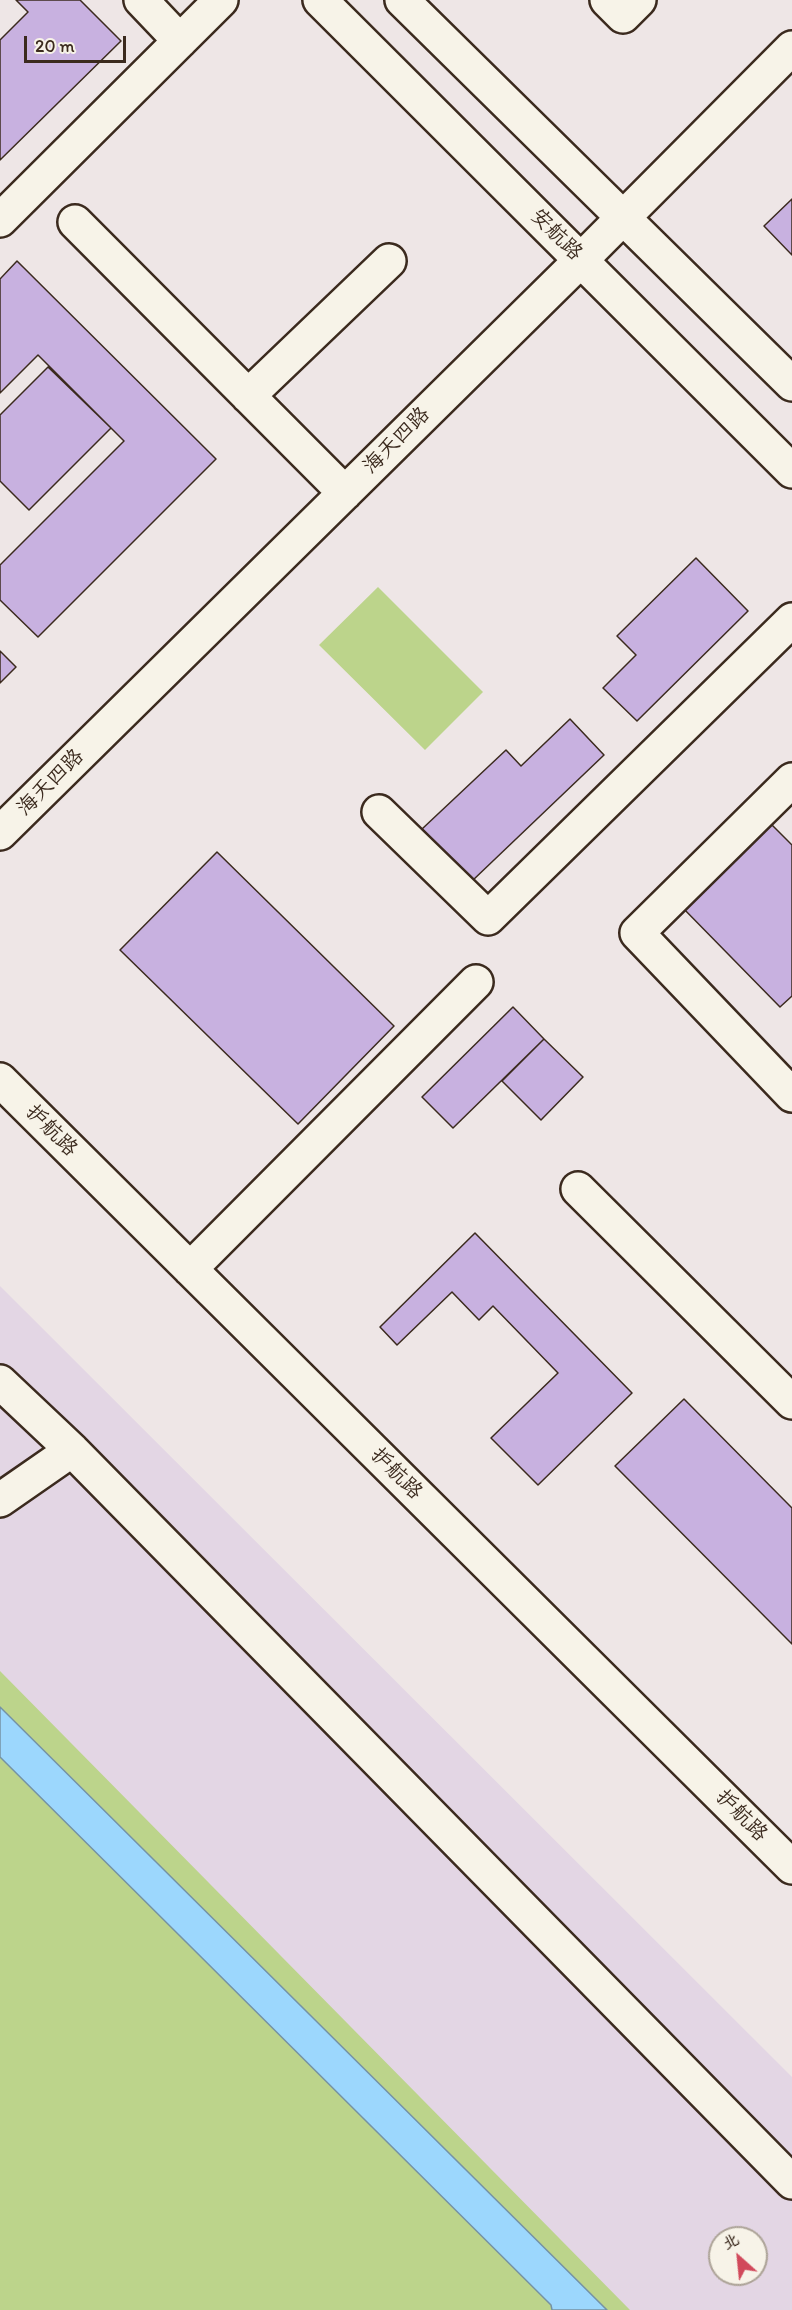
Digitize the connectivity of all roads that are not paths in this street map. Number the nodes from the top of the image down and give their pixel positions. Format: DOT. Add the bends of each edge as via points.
graph roads {
  1 [pos="141,0"];
  2 [pos="221,0"];
  3 [pos="320,0"];
  4 [pos="402,0"];
  5 [pos="607,0"];
  6 [pos="639,0"];
  7 [pos="180,41"];
  8 [pos="792,48"];
  9 [pos="623,218"];
  10 [pos="0,219"];
  11 [pos="75,222"];
  12 [pos="581,260"];
  13 [pos="389,261"];
  14 [pos="792,384"];
  15 [pos="249,396"];
  16 [pos="792,471"];
  17 [pos="345,493"];
  18 [pos="792,620"];
  19 [pos="792,780"];
  20 [pos="379,812"];
  21 [pos="0,833"];
  22 [pos="476,982"];
  23 [pos="0,1080"];
  24 [pos="792,1095"];
  25 [pos="578,1189"];
  26 [pos="190,1269"];
  27 [pos="0,1382"];
  28 [pos="792,1402"];
  29 [pos="72,1450"];
  30 [pos="0,1500"];
  31 [pos="792,1867"];
  32 [pos="792,2182"];
  1 -- 7 [label="street"];
  2 -- 7 [label="street"];
  3 -- 12 [label="street, 安航路"];
  4 -- 9 [label="street"];
  5 -- 6 [label="street" via="623,16"];
  7 -- 10 [label="street"];
  8 -- 9 [label="street, 海天四路"];
  9 -- 12 [label="street, 海天四路"];
  9 -- 14 [label="street"];
  11 -- 15 [label="street"];
  12 -- 16 [label="street, 安航路"];
  12 -- 17 [label="street, 海天四路"];
  13 -- 15 [label="street"];
  15 -- 17 [label="street"];
  17 -- 21 [label="street, 海天四路"];
  18 -- 20 [label="street" via="488,918"];
  19 -- 24 [label="street" via="637,933"];
  22 -- 26 [label="street"];
  23 -- 26 [label="street, 护航路"];
  25 -- 28 [label="street"];
  26 -- 31 [label="street, 护航路"];
  27 -- 29 [label="street"];
  29 -- 30 [label="street"];
  29 -- 32 [label="street"];
}
